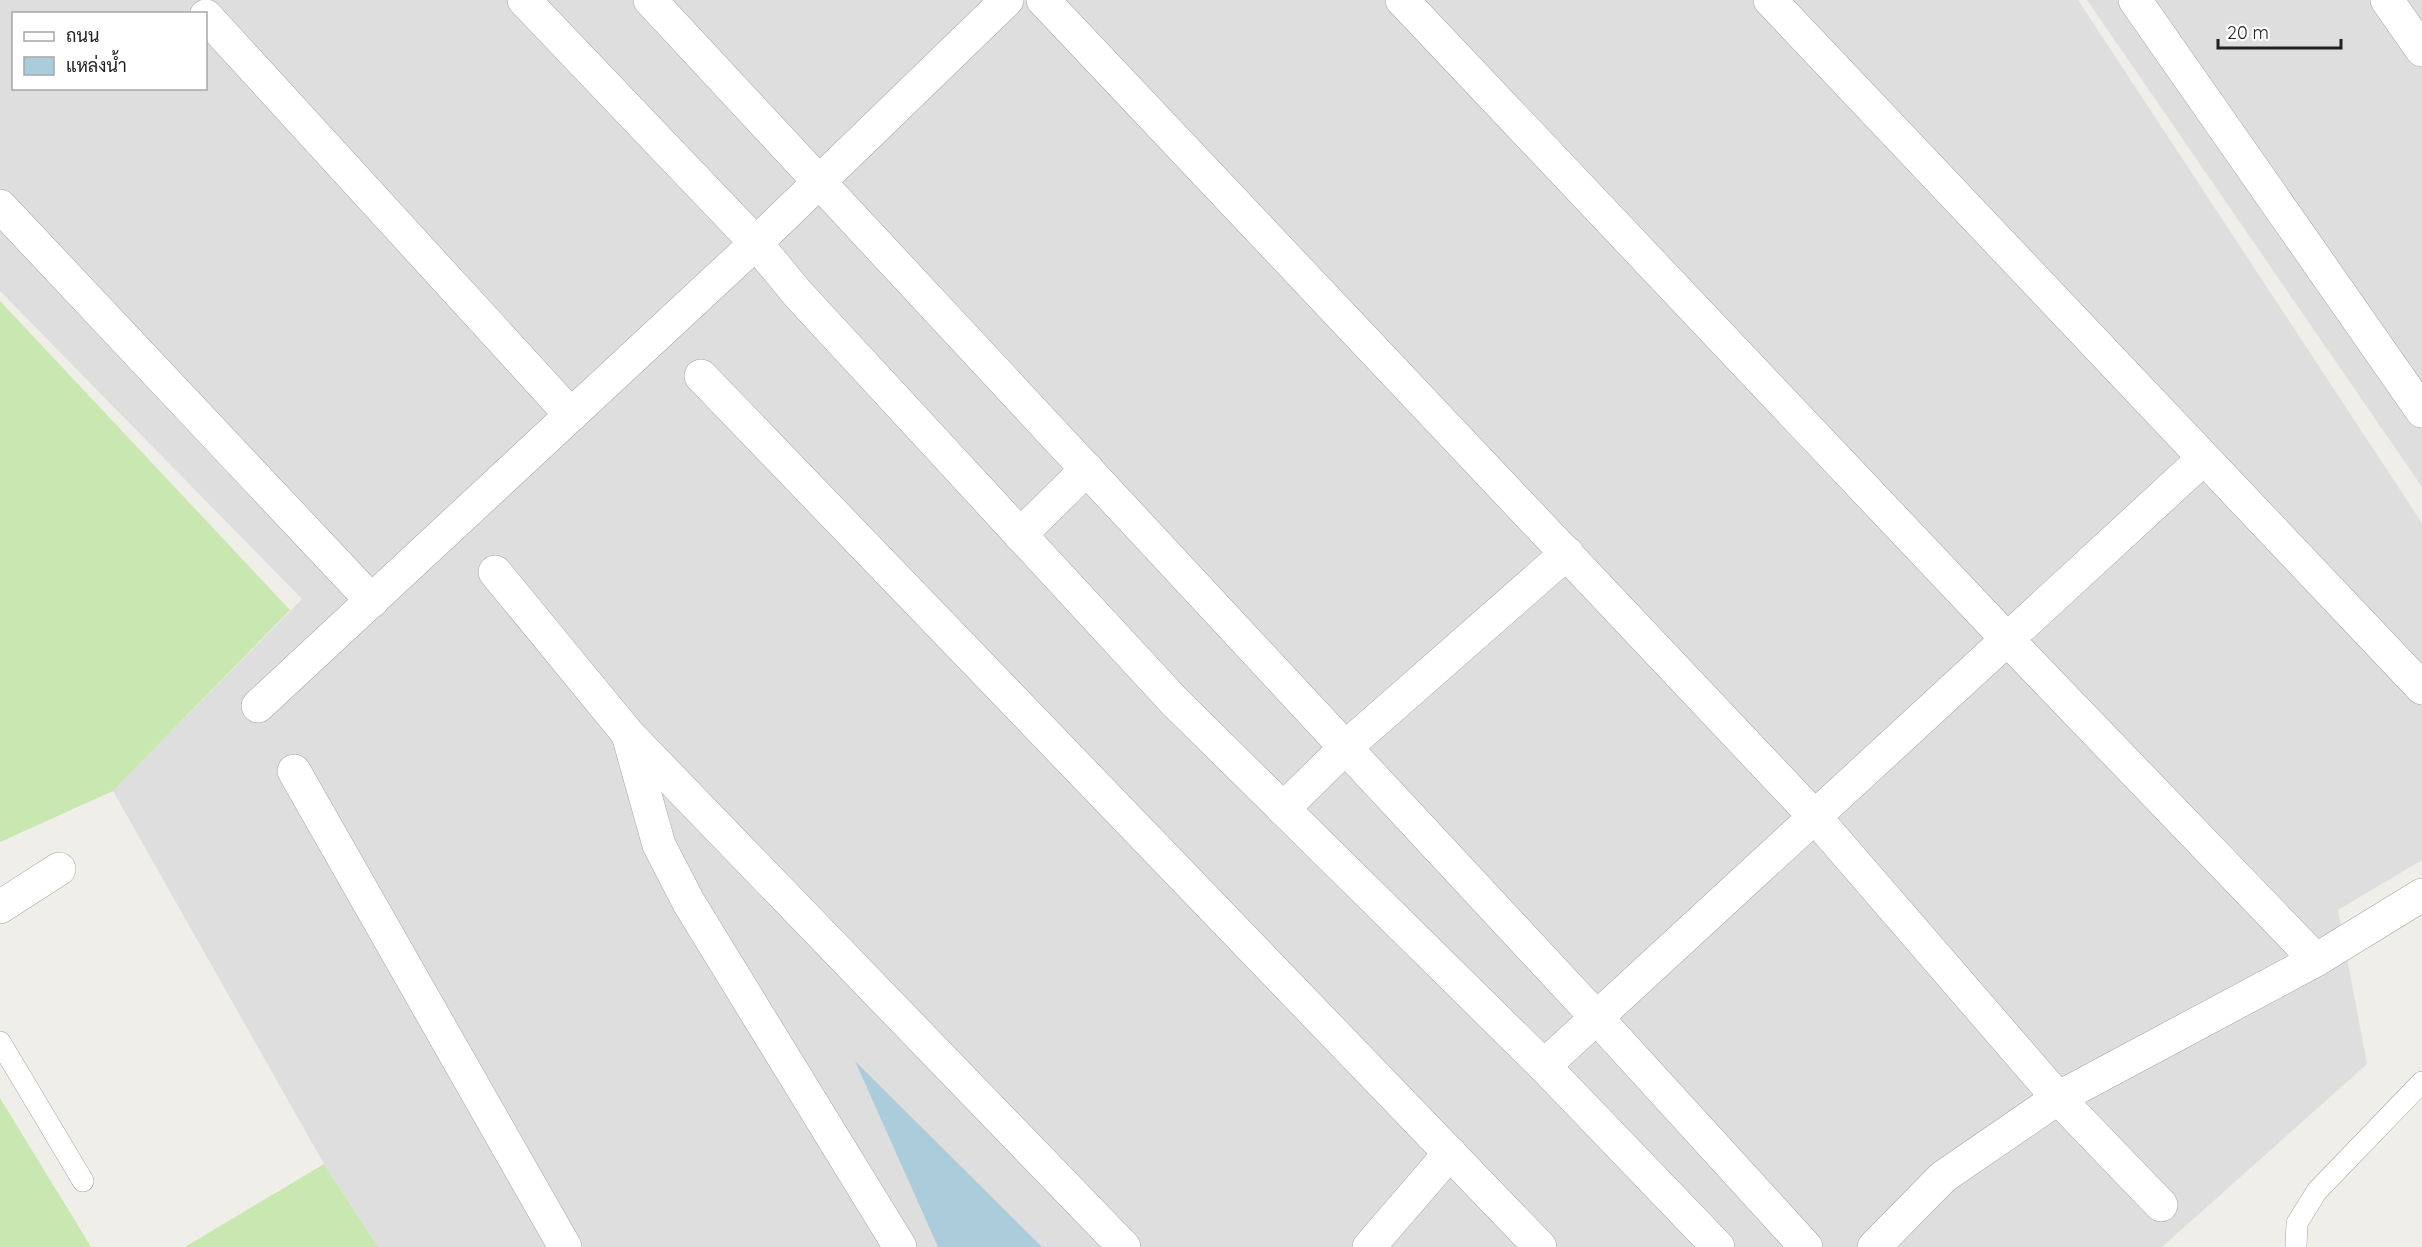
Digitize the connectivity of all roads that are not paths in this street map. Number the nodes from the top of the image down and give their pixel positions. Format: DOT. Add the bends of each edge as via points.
graph roads {
  1 [pos="190,0"];
  2 [pos="524,0"];
  3 [pos="650,0"];
  4 [pos="1007,0"];
  5 [pos="1043,0"];
  6 [pos="1402,0"];
  7 [pos="1770,0"];
  8 [pos="2135,0"];
  9 [pos="2387,0"];
  10 [pos="201,12"];
  11 [pos="207,18"];
  12 [pos="2422,50"];
  13 [pos="820,183"];
  14 [pos="0,206"];
  15 [pos="756,243"];
  16 [pos="701,376"];
  17 [pos="2422,411"];
  18 [pos="571,415"];
  19 [pos="2203,459"];
  20 [pos="1086,469"];
  21 [pos="1020,535"];
  22 [pos="1567,553"];
  23 [pos="495,572"];
  24 [pos="372,602"];
  25 [pos="2007,639"];
  26 [pos="2422,688"];
  27 [pos="258,706"];
  28 [pos="628,734"];
  29 [pos="1346,747"];
  30 [pos="294,771"];
  31 [pos="1283,809"];
  32 [pos="1815,817"];
  33 [pos="59,869"];
  34 [pos="2422,895"];
  35 [pos="0,907"];
  36 [pos="2316,960"];
  37 [pos="1598,1018"];
  38 [pos="0,1042"];
  39 [pos="1544,1066"];
  40 [pos="2422,1082"];
  41 [pos="2058,1098"];
  42 [pos="1449,1153"];
  43 [pos="83,1181"];
  44 [pos="2161,1205"];
  45 [pos="566,1247"];
  46 [pos="900,1247"];
  47 [pos="1124,1247"];
  48 [pos="1369,1247"];
  49 [pos="1540,1247"];
  50 [pos="1718,1247"];
  51 [pos="1806,1247"];
  52 [pos="1874,1247"];
  53 [pos="2296,1247"];
  1 -- 10 [label="street"];
  2 -- 15 [label="street"];
  3 -- 13 [label="street"];
  4 -- 13 [label="street"];
  5 -- 22 [label="street"];
  6 -- 25 [label="street"];
  7 -- 19 [label="street"];
  8 -- 17 [label="street"];
  9 -- 12 [label="street"];
  11 -- 18 [label="street"];
  13 -- 15 [label="street"];
  13 -- 20 [label="street"];
  14 -- 24 [label="street"];
  15 -- 18 [label="street"];
  15 -- 21 [label="street" via="798,294"];
  16 -- 42 [label="street"];
  18 -- 24 [label="street"];
  19 -- 25 [label="street"];
  19 -- 26 [label="street"];
  20 -- 21 [label="street"];
  20 -- 29 [label="street"];
  21 -- 31 [label="street" via="1174,701"];
  22 -- 29 [label="street"];
  22 -- 32 [label="street"];
  23 -- 28 [label="street"];
  24 -- 27 [label="street"];
  25 -- 32 [label="street"];
  25 -- 36 [label="street"];
  28 -- 46 [label="street" via="658,845 689,903"];
  28 -- 47 [label="street"];
  29 -- 31 [label="street"];
  29 -- 37 [label="street"];
  30 -- 45 [label="street"];
  31 -- 39 [label="street"];
  32 -- 37 [label="street"];
  32 -- 41 [label="street"];
  33 -- 35 [label="street"];
  34 -- 36 [label="street"];
  36 -- 41 [label="street"];
  37 -- 39 [label="street"];
  37 -- 51 [label="street"];
  38 -- 43 [label="lane"];
  39 -- 50 [label="street"];
  40 -- 53 [label="lane" via="2317,1191 2297,1223"];
  41 -- 44 [label="street"];
  41 -- 52 [label="street" via="1943,1177"];
  42 -- 48 [label="street"];
  42 -- 49 [label="street"];
}
